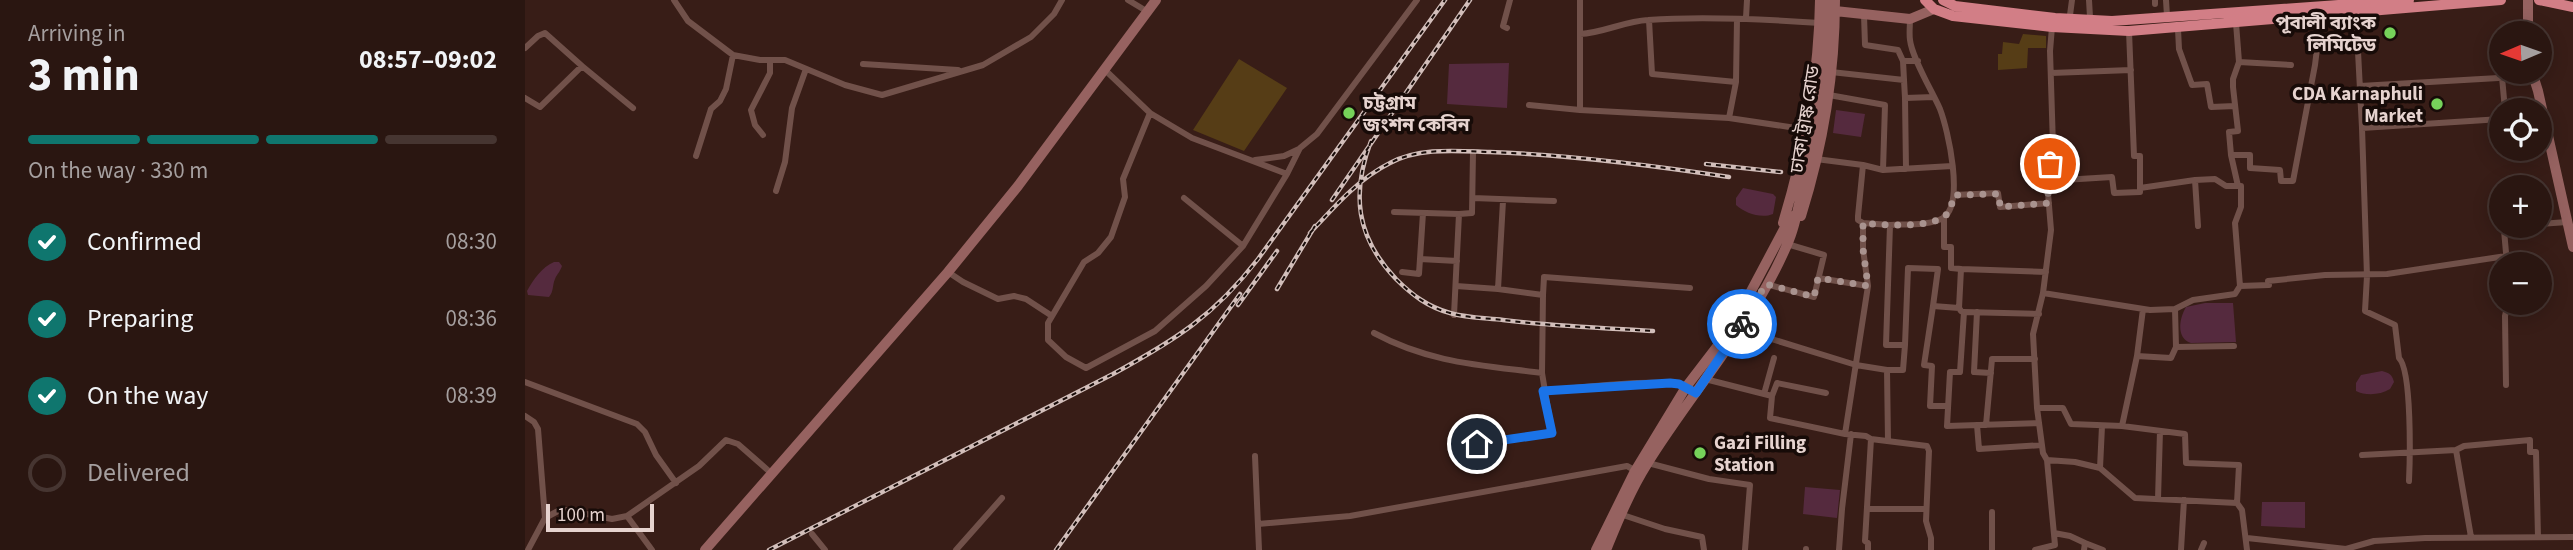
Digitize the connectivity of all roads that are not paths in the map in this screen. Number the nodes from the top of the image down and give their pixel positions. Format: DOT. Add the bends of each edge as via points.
graph roads {
  1 [pos="674,0"];
  2 [pos="1062,0"];
  3 [pos="1128,0"];
  4 [pos="1156,0"];
  5 [pos="1417,0"];
  6 [pos="1510,0"];
  7 [pos="1580,0"];
  8 [pos="1747,0"];
  9 [pos="1820,0"];
  10 [pos="1828,0"];
  11 [pos="1924,0"];
  12 [pos="2072,0"];
  13 [pos="2089,0"];
  14 [pos="2166,0"];
  15 [pos="2370,0"];
  16 [pos="2409,0"];
  17 [pos="2467,0"];
  18 [pos="2501,0"];
  19 [pos="2528,0"];
  20 [pos="2539,0"];
  21 [pos="2557,0"];
  22 [pos="1942,4"];
  23 [pos="2573,5"];
  24 [pos="1835,6"];
  25 [pos="1148,12"];
  26 [pos="2356,13"];
  27 [pos="1864,15"];
  28 [pos="2070,15"];
  29 [pos="2167,16"];
  30 [pos="2321,16"];
  31 [pos="1746,18"];
  32 [pos="2090,18"];
  33 [pos="1737,19"];
  34 [pos="1910,19"];
  35 [pos="1649,20"];
  36 [pos="2528,21"];
  37 [pos="1820,23"];
  38 [pos="2237,23"];
  39 [pos="2052,27"];
  40 [pos="1507,28"];
  41 [pos="2178,29"];
  42 [pos="2129,31"];
  43 [pos="1580,34"];
  44 [pos="525,48"];
  45 [pos="733,55"];
  46 [pos="770,60"];
  47 [pos="1903,61"];
  48 [pos="1918,61"];
  49 [pos="2239,62"];
  50 [pos="863,64"];
  51 [pos="2291,65"];
  52 [pos="582,66"];
  53 [pos="806,69"];
  54 [pos="1104,69"];
  55 [pos="963,70"];
  56 [pos="2131,70"];
  57 [pos="1831,72"];
  58 [pos="2051,73"];
  59 [pos="2489,78"];
  60 [pos="1904,80"];
  61 [pos="1736,82"];
  62 [pos="2360,86"];
  63 [pos="1829,95"];
  64 [pos="1934,97"];
  65 [pos="525,98"];
  66 [pos="1905,98"];
  67 [pos="1529,105"];
  68 [pos="2235,106"];
  69 [pos="633,108"];
  70 [pos="1580,110"];
  71 [pos="1150,114"];
  72 [pos="1729,118"];
  73 [pos="2489,120"];
  74 [pos="1796,128"];
  75 [pos="2362,128"];
  76 [pos="763,135"];
  77 [pos="1300,148"];
  78 [pos="1473,152"];
  79 [pos="2231,155"];
  80 [pos="696,156"];
  81 [pos="2552,158"];
  82 [pos="1817,159"];
  83 [pos="1253,161"];
  84 [pos="1863,165"];
  85 [pos="1952,166"];
  86 [pos="1906,169"];
  87 [pos="1883,170"];
  88 [pos="1287,174"];
  89 [pos="2195,180"];
  90 [pos="2047,181"];
  91 [pos="2238,186"];
  92 [pos="2140,188"];
  93 [pos="776,191"];
  94 [pos="1954,195"];
  95 [pos="1184,198"];
  96 [pos="1473,198"];
  97 [pos="1503,201"];
  98 [pos="1554,201"];
  99 [pos="2049,203"];
  100 [pos="1394,212"];
  101 [pos="1423,213"];
  102 [pos="1459,214"];
  103 [pos="1944,217"];
  104 [pos="2567,222"];
  105 [pos="1863,223"];
  106 [pos="2552,223"];
  107 [pos="1890,225"];
  108 [pos="2198,226"];
  109 [pos="1784,244"];
  110 [pos="1243,246"];
  111 [pos="2573,246"];
  112 [pos="2489,258"];
  113 [pos="1420,259"];
  114 [pos="1457,261"];
  115 [pos="1961,269"];
  116 [pos="948,272"];
  117 [pos="1402,272"];
  118 [pos="2046,272"];
  119 [pos="2367,276"];
  120 [pos="1818,278"];
  121 [pos="1766,284"];
  122 [pos="1455,286"];
  123 [pos="1868,286"];
  124 [pos="2240,286"];
  125 [pos="1690,288"];
  126 [pos="1498,289"];
  127 [pos="2043,293"];
  128 [pos="1543,295"];
  129 [pos="1933,306"];
  130 [pos="2143,309"];
  131 [pos="2175,309"];
  132 [pos="1962,310"];
  133 [pos="1977,312"];
  134 [pos="2039,314"];
  135 [pos="1454,315"];
  136 [pos="2505,315"];
  137 [pos="1052,316"];
  138 [pos="1739,329"];
  139 [pos="1374,332"];
  140 [pos="1905,345"];
  141 [pos="2234,346"];
  142 [pos="2176,347"];
  143 [pos="2137,356"];
  144 [pos="1774,358"];
  145 [pos="2035,359"];
  146 [pos="1856,365"];
  147 [pos="1887,370"];
  148 [pos="1542,373"];
  149 [pos="1991,373"];
  150 [pos="1705,379"];
  151 [pos="525,382"];
  152 [pos="2506,385"];
  153 [pos="1691,390"];
  154 [pos="1543,391"];
  155 [pos="1826,393"];
  156 [pos="1768,395"];
  157 [pos="1948,406"];
  158 [pos="2038,408"];
  159 [pos="525,416"];
  160 [pos="2039,423"];
  161 [pos="1977,425"];
  162 [pos="1986,425"];
  163 [pos="2102,426"];
  164 [pos="2122,426"];
  165 [pos="2159,430"];
  166 [pos="1848,434"];
  167 [pos="1871,439"];
  168 [pos="1888,441"];
  169 [pos="2042,445"];
  170 [pos="1452,447"];
  171 [pos="2456,450"];
  172 [pos="2410,453"];
  173 [pos="2362,455"];
  174 [pos="1255,456"];
  175 [pos="2047,460"];
  176 [pos="1647,463"];
  177 [pos="2100,468"];
  178 [pos="1638,472"];
  179 [pos="771,473"];
  180 [pos="2409,481"];
  181 [pos="676,483"];
  182 [pos="1002,498"];
  183 [pos="2158,499"];
  184 [pos="2184,500"];
  185 [pos="2237,503"];
  186 [pos="1867,509"];
  187 [pos="1926,509"];
  188 [pos="1992,512"];
  189 [pos="1620,514"];
  190 [pos="627,516"];
  191 [pos="545,518"];
  192 [pos="1258,524"];
  193 [pos="2054,533"];
  194 [pos="812,534"];
  195 [pos="2471,537"];
  196 [pos="2538,537"];
  197 [pos="2573,537"];
  198 [pos="2247,538"];
  199 [pos="2084,547"];
  200 [pos="2346,549"];
  201 [pos="528,550"];
  202 [pos="652,550"];
  203 [pos="705,550"];
  204 [pos="825,550"];
  205 [pos="955,550"];
  206 [pos="1259,550"];
  207 [pos="1596,550"];
  208 [pos="1606,550"];
  209 [pos="1705,550"];
  210 [pos="1745,550"];
  211 [pos="1839,550"];
  212 [pos="1868,550"];
  213 [pos="1931,550"];
  214 [pos="1992,550"];
  215 [pos="2035,550"];
  216 [pos="2103,550"];
  217 [pos="2181,550"];
  218 [pos="2247,550"];
  1 -- 45 [label="street" via="688,22"];
  2 -- 55 [label="street" via="1031,37 983,65"];
  3 -- 25 [label="street"];
  4 -- 25 [label="main road"];
  5 -- 77 [label="street" via="1317,134"];
  6 -- 40 [label="street" via="1503,26"];
  7 -- 43 [label="street"];
  8 -- 31 [label="street"];
  9 -- 37 [label="main road"];
  10 -- 109 [label="main road, ঢাকা ট্রাঙ্ক রোড" via="1821,98"];
  11 -- 17 [label="highway" via="1948,12 2110,27"];
  11 -- 22 [label="highway"];
  12 -- 28 [label="street"];
  13 -- 32 [label="street"];
  14 -- 29 [label="street"];
  15 -- 29 [label="highway"];
  16 -- 22 [label="highway" via="2112,21"];
  18 -- 26 [label="highway"];
  19 -- 36 [label="main road"];
  20 -- 23 [label="highway"];
  21 -- 23 [label="highway"];
  22 -- 28 [label="highway"];
  22 -- 34 [label="main road"];
  22 -- 39 [label="highway" via="1953,16"];
  24 -- 27 [label="main road"];
  24 -- 57 [label="main road, ঢাকা ট্রাঙ্ক রোড"];
  25 -- 54 [label="main road"];
  26 -- 30 [label="highway"];
  26 -- 62 [label="street"];
  27 -- 34 [label="main road"];
  27 -- 47 [label="street" via="1865,45 1898,50"];
  28 -- 32 [label="highway"];
  29 -- 32 [label="highway"];
  30 -- 38 [label="highway"];
  30 -- 79 [label="street" via="2293,181 2281,180 2280,170 2250,168 2250,155"];
  31 -- 33 [label="street"];
  31 -- 37 [label="street"];
  33 -- 35 [label="street"];
  33 -- 61 [label="street"];
  34 -- 48 [label="street" via="1910,42"];
  35 -- 43 [label="street"];
  35 -- 61 [label="street" via="1652,74"];
  37 -- 109 [label="main road" via="1814,97"];
  38 -- 41 [label="highway"];
  38 -- 49 [label="street"];
  39 -- 42 [label="highway"];
  39 -- 58 [label="street"];
  41 -- 42 [label="highway"];
  41 -- 68 [label="street" via="2179,50 2192,85 2207,84 2211,107"];
  42 -- 56 [label="street"];
  43 -- 70 [label="street"];
  44 -- 52 [label="street" via="545,33"];
  45 -- 46 [label="street"];
  45 -- 80 [label="street" via="726,89 711,109"];
  46 -- 53 [label="street" via="785,60"];
  46 -- 76 [label="street" via="770,73 751,110"];
  47 -- 48 [label="street"];
  47 -- 60 [label="street"];
  48 -- 64 [label="street"];
  49 -- 51 [label="street"];
  49 -- 68 [label="street" via="2233,79"];
  50 -- 55 [label="street"];
  52 -- 65 [label="street" via="540,107"];
  52 -- 69 [label="street"];
  53 -- 55 [label="street" via="882,95"];
  53 -- 93 [label="street" via="792,108"];
  54 -- 71 [label="street"];
  54 -- 116 [label="main road" via="1018,187"];
  56 -- 58 [label="street"];
  56 -- 92 [label="street" via="2134,156 2140,156"];
  57 -- 60 [label="street"];
  57 -- 63 [label="main road, ঢাকা ট্রাঙ্ক রোড"];
  58 -- 90 [label="street" via="2053,146"];
  59 -- 62 [label="street"];
  60 -- 66 [label="street"];
  61 -- 72 [label="street"];
  62 -- 75 [label="street"];
  63 -- 82 [label="main road, ঢাকা ট্রাঙ্ক রোড"];
  63 -- 87 [label="street" via="1885,106"];
  64 -- 66 [label="street"];
  64 -- 85 [label="street"];
  66 -- 86 [label="street"];
  67 -- 70 [label="street"];
  68 -- 79 [label="street" via="2238,131 2229,132"];
  70 -- 72 [label="street"];
  71 -- 83 [label="street" via="1192,138"];
  71 -- 137 [label="street" via="1123,179 1125,197 1111,237 1084,262"];
  72 -- 74 [label="street"];
  73 -- 75 [label="street"];
  75 -- 119 [label="street"];
  77 -- 83 [label="street"];
  77 -- 88 [label="street"];
  78 -- 96 [label="street"];
  79 -- 91 [label="street"];
  81 -- 104 [label="main road"];
  82 -- 84 [label="street"];
  82 -- 109 [label="main road, ঢাকা ট্রাঙ্ক রোড" via="1801,217"];
  83 -- 88 [label="street"];
  84 -- 87 [label="street"];
  84 -- 105 [label="street" via="1858,220"];
  85 -- 86 [label="street"];
  85 -- 94 [label="street"];
  86 -- 87 [label="street"];
  88 -- 110 [label="street"];
  89 -- 91 [label="street" via="2215,179"];
  89 -- 92 [label="street"];
  89 -- 108 [label="street"];
  90 -- 92 [label="street" via="2112,177 2115,193 2140,192"];
  90 -- 99 [label="street"];
  91 -- 124 [label="street" via="2241,206 2235,223"];
  94 -- 99 [label="street" via="1999,194 2000,207"];
  94 -- 103 [label="street"];
  95 -- 110 [label="street"];
  96 -- 97 [label="street"];
  96 -- 102 [label="street" via="1472,213"];
  97 -- 98 [label="street"];
  97 -- 126 [label="street"];
  99 -- 118 [label="street"];
  100 -- 101 [label="street"];
  101 -- 102 [label="street"];
  101 -- 113 [label="street"];
  102 -- 114 [label="street"];
  103 -- 107 [label="street"];
  103 -- 115 [label="street" via="1944,247 1951,247 1951,268"];
  104 -- 106 [label="street"];
  104 -- 111 [label="main road"];
  105 -- 107 [label="street"];
  105 -- 123 [label="street"];
  107 -- 140 [label="street" via="1886,345"];
  109 -- 120 [label="street" via="1824,255"];
  109 -- 121 [label="main road, ঢাকা ট্রাঙ্ক রোড"];
  109 -- 153 [label="main road, ঢাকা ট্রাঙ্ক রোড"];
  110 -- 137 [label="street" via="1155,331 1086,368 1066,358 1048,340"];
  112 -- 119 [label="street"];
  113 -- 114 [label="street"];
  113 -- 117 [label="street" via="1419,274"];
  114 -- 122 [label="street"];
  115 -- 118 [label="street"];
  115 -- 132 [label="street"];
  116 -- 137 [label="street" via="998,299 1026,299"];
  116 -- 179 [label="main road"];
  118 -- 127 [label="street"];
  119 -- 124 [label="street" via="2325,275"];
  119 -- 172 [label="street" via="2365,311 2395,325 2407,388"];
  120 -- 121 [label="street" via="1814,297"];
  120 -- 123 [label="street"];
  121 -- 138 [label="main road, ঢাকা ট্রাঙ্ক রোড"];
  122 -- 126 [label="street"];
  122 -- 135 [label="street"];
  123 -- 146 [label="street"];
  124 -- 131 [label="street" via="2235,293 2193,300"];
  125 -- 128 [label="street" via="1544,277"];
  126 -- 128 [label="street"];
  127 -- 130 [label="street"];
  127 -- 134 [label="street"];
  128 -- 148 [label="street"];
  129 -- 132 [label="street"];
  129 -- 140 [label="street" via="1938,270 1908,268"];
  129 -- 157 [label="street" via="1924,365 1932,366 1930,406"];
  130 -- 131 [label="street"];
  130 -- 143 [label="street"];
  131 -- 142 [label="street"];
  132 -- 133 [label="street"];
  132 -- 157 [label="street" via="1959,372 1949,372"];
  133 -- 134 [label="street"];
  133 -- 149 [label="street" via="1975,372"];
  134 -- 145 [label="street" via="2033,334"];
  136 -- 152 [label="street"];
  138 -- 146 [label="street"];
  138 -- 150 [label="main road, ঢাকা ট্রাঙ্ক রোড"];
  139 -- 148 [label="street" via="1399,346 1449,362"];
  140 -- 147 [label="street" via="1903,370"];
  141 -- 142 [label="street"];
  142 -- 143 [label="street" via="2171,358"];
  143 -- 164 [label="street"];
  144 -- 156 [label="street"];
  145 -- 149 [label="street" via="1992,359"];
  145 -- 158 [label="street"];
  146 -- 147 [label="street"];
  146 -- 166 [label="street"];
  147 -- 168 [label="street"];
  148 -- 154 [label="street"];
  149 -- 162 [label="street"];
  150 -- 153 [label="main road, ঢাকা ট্রাঙ্ক রোড"];
  150 -- 156 [label="street"];
  151 -- 181 [label="street" via="637,424"];
  153 -- 154 [label="street" via="1679,384 1653,383"];
  153 -- 176 [label="main road, ঢাকা ট্রাঙ্ক রোড"];
  153 -- 178 [label="main road, ঢাকা ট্রাঙ্ক রোড"];
  154 -- 170 [label="street" via="1552,433"];
  155 -- 156 [label="street" via="1777,383"];
  156 -- 166 [label="street" via="1770,418"];
  157 -- 161 [label="street" via="1947,426"];
  158 -- 160 [label="street"];
  158 -- 163 [label="street" via="2063,408 2071,424"];
  159 -- 191 [label="street" via="538,429"];
  160 -- 162 [label="street"];
  160 -- 169 [label="street"];
  161 -- 162 [label="street"];
  161 -- 169 [label="street" via="1979,449"];
  163 -- 164 [label="street"];
  163 -- 177 [label="street"];
  164 -- 165 [label="street"];
  165 -- 183 [label="street"];
  165 -- 185 [label="street" via="2185,434 2186,463 2239,465"];
  166 -- 167 [label="street"];
  166 -- 211 [label="street"];
  167 -- 168 [label="street"];
  167 -- 186 [label="street"];
  168 -- 187 [label="street" via="1927,446"];
  169 -- 175 [label="street"];
  171 -- 172 [label="street"];
  171 -- 195 [label="street"];
  171 -- 196 [label="street" via="2530,440 2530,452 2536,452"];
  172 -- 173 [label="street"];
  172 -- 180 [label="street"];
  174 -- 192 [label="street"];
  175 -- 177 [label="street"];
  175 -- 193 [label="street"];
  176 -- 178 [label="main road, ঢাকা ট্রাঙ্ক রোড"];
  176 -- 210 [label="street" via="1750,485"];
  177 -- 183 [label="street" via="2135,498"];
  178 -- 189 [label="main road, ঢাকা ট্রাঙ্ক রোড"];
  178 -- 192 [label="street" via="1627,466 1350,516"];
  178 -- 207 [label="main road"];
  179 -- 181 [label="street" via="738,444 726,440"];
  179 -- 203 [label="main road"];
  181 -- 190 [label="street"];
  182 -- 205 [label="street"];
  183 -- 184 [label="street"];
  184 -- 185 [label="street"];
  184 -- 217 [label="street"];
  185 -- 198 [label="street"];
  186 -- 187 [label="street"];
  186 -- 212 [label="street"];
  187 -- 213 [label="street"];
  188 -- 214 [label="street"];
  189 -- 208 [label="main road, ঢাকা ট্রাঙ্ক রোড"];
  189 -- 209 [label="street" via="1702,537"];
  190 -- 191 [label="street" via="612,519 566,510"];
  190 -- 202 [label="street"];
  191 -- 201 [label="street"];
  192 -- 206 [label="street"];
  193 -- 199 [label="street" via="2070,536"];
  193 -- 215 [label="street" via="2055,545"];
  194 -- 204 [label="street"];
  195 -- 196 [label="street"];
  195 -- 200 [label="street" via="2374,541"];
  196 -- 197 [label="street"];
  198 -- 200 [label="street"];
  198 -- 218 [label="street"];
  199 -- 216 [label="street"];
}
